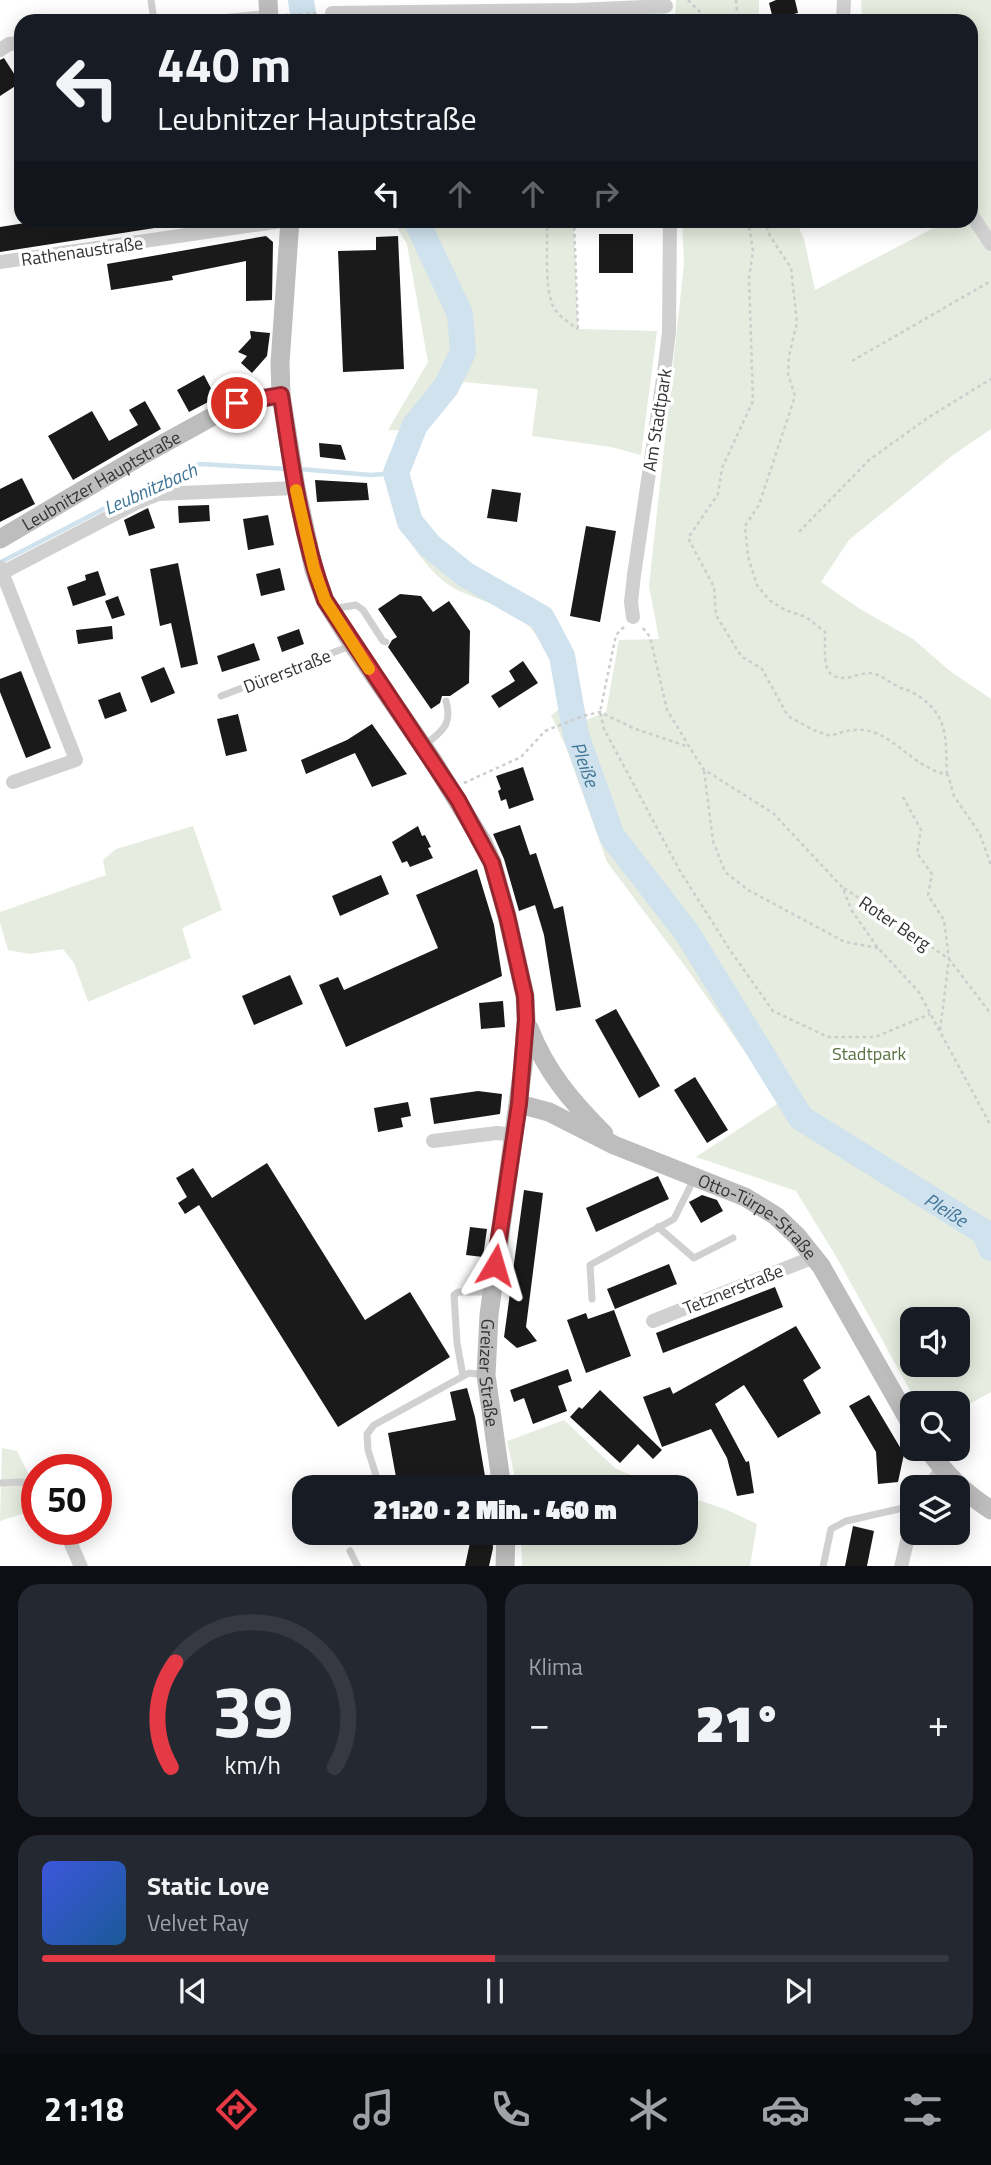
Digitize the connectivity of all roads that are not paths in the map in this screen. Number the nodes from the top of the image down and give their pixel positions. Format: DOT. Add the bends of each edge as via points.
graph roads {
  1 [pos="666,3"];
  2 [pos="332,13"];
  3 [pos="978,224"];
  4 [pos="234,228"];
  5 [pos="288,228"];
  6 [pos="670,228"];
  7 [pos="991,244"];
  8 [pos="0,262"];
  9 [pos="281,395"];
  10 [pos="295,484"];
  11 [pos="0,539"];
  12 [pos="1,571"];
  13 [pos="331,609"];
  14 [pos="633,617"];
  15 [pos="386,642"];
  16 [pos="353,645"];
  17 [pos="221,696"];
  18 [pos="446,701"];
  19 [pos="423,747"];
  20 [pos="13,782"];
  21 [pos="526,1020"];
  22 [pos="519,1104"];
  23 [pos="514,1135"];
  24 [pos="433,1141"];
  25 [pos="614,1145"];
  26 [pos="695,1177"];
  27 [pos="658,1227"];
  28 [pos="733,1238"];
  29 [pos="814,1257"];
  30 [pos="492,1293"];
  31 [pos="592,1299"];
  32 [pos="653,1321"];
  33 [pos="485,1375"];
  34 [pos="463,1376"];
  35 [pos="900,1405"];
  36 [pos="936,1461"];
  37 [pos="942,1470"];
  38 [pos="376,1475"];
  39 [pos="500,1475"];
  40 [pos="938,1475"];
  41 [pos="21,1482"];
  42 [pos="0,1483"];
  43 [pos="900,1509"];
  44 [pos="991,1510"];
  45 [pos="72,1545"];
  46 [pos="506,1545"];
  47 [pos="906,1545"];
  48 [pos="350,1551"];
  49 [pos="81,1566"];
  50 [pos="358,1566"];
  51 [pos="505,1566"];
  52 [pos="823,1566"];
  53 [pos="901,1566"];
  1 -- 2 [label="street" via="577,10"];
  3 -- 7 [label="street"];
  4 -- 8 [label="street, Rathenaustraße"];
  5 -- 9 [label="street, Greizer Straße"];
  6 -- 14 [label="street, Am Stadtpark" via="668,343 634,575"];
  9 -- 10 [label="street, Greizer Straße"];
  9 -- 11 [label="street, Leubnitzer Hauptstraße" via="237,403"];
  10 -- 12 [label="street, Leubnitzer Hauptstraße" via="158,494"];
  10 -- 13 [label="street, Greizer Straße" via="314,569"];
  12 -- 20 [label="street" via="76,760"];
  13 -- 15 [label="lane" via="356,605"];
  13 -- 16 [label="street, Greizer Straße"];
  16 -- 17 [label="lane, Dürerstraße"];
  16 -- 19 [label="street, Greizer Straße"];
  18 -- 19 [label="lane" via="450,716 445,728"];
  19 -- 21 [label="street, Greizer Straße" via="492,863 525,996"];
  21 -- 22 [label="street, Greizer Straße"];
  21 -- 25 [label="street" via="537,1050 567,1097"];
  22 -- 23 [label="street, Greizer Straße"];
  22 -- 25 [label="street, Otto-Türpe-Straße" via="549,1112"];
  23 -- 24 [label="street"];
  23 -- 30 [label="street, Greizer Straße"];
  25 -- 26 [label="street, Otto-Türpe-Straße"];
  26 -- 27 [label="lane" via="674,1219"];
  26 -- 29 [label="street, Otto-Türpe-Straße" via="745,1197 776,1216"];
  27 -- 28 [label="lane" via="694,1258"];
  27 -- 31 [label="lane" via="590,1265"];
  29 -- 32 [label="street, Tetznerstraße"];
  29 -- 35 [label="street, Otto-Türpe-Straße"];
  30 -- 33 [label="street, Greizer Straße"];
  30 -- 34 [label="lane" via="454,1295"];
  33 -- 34 [label="lane"];
  33 -- 39 [label="street, Greizer Straße"];
  34 -- 38 [label="lane" via="374,1425 367,1434"];
  36 -- 37 [label="street"];
  37 -- 40 [label="street"];
  37 -- 44 [label="street"];
  41 -- 42 [label="lane"];
  43 -- 52 [label="lane" via="831,1529"];
  45 -- 49 [label="street"];
  46 -- 51 [label="street"];
  47 -- 53 [label="street"];
  48 -- 50 [label="lane"];
}
